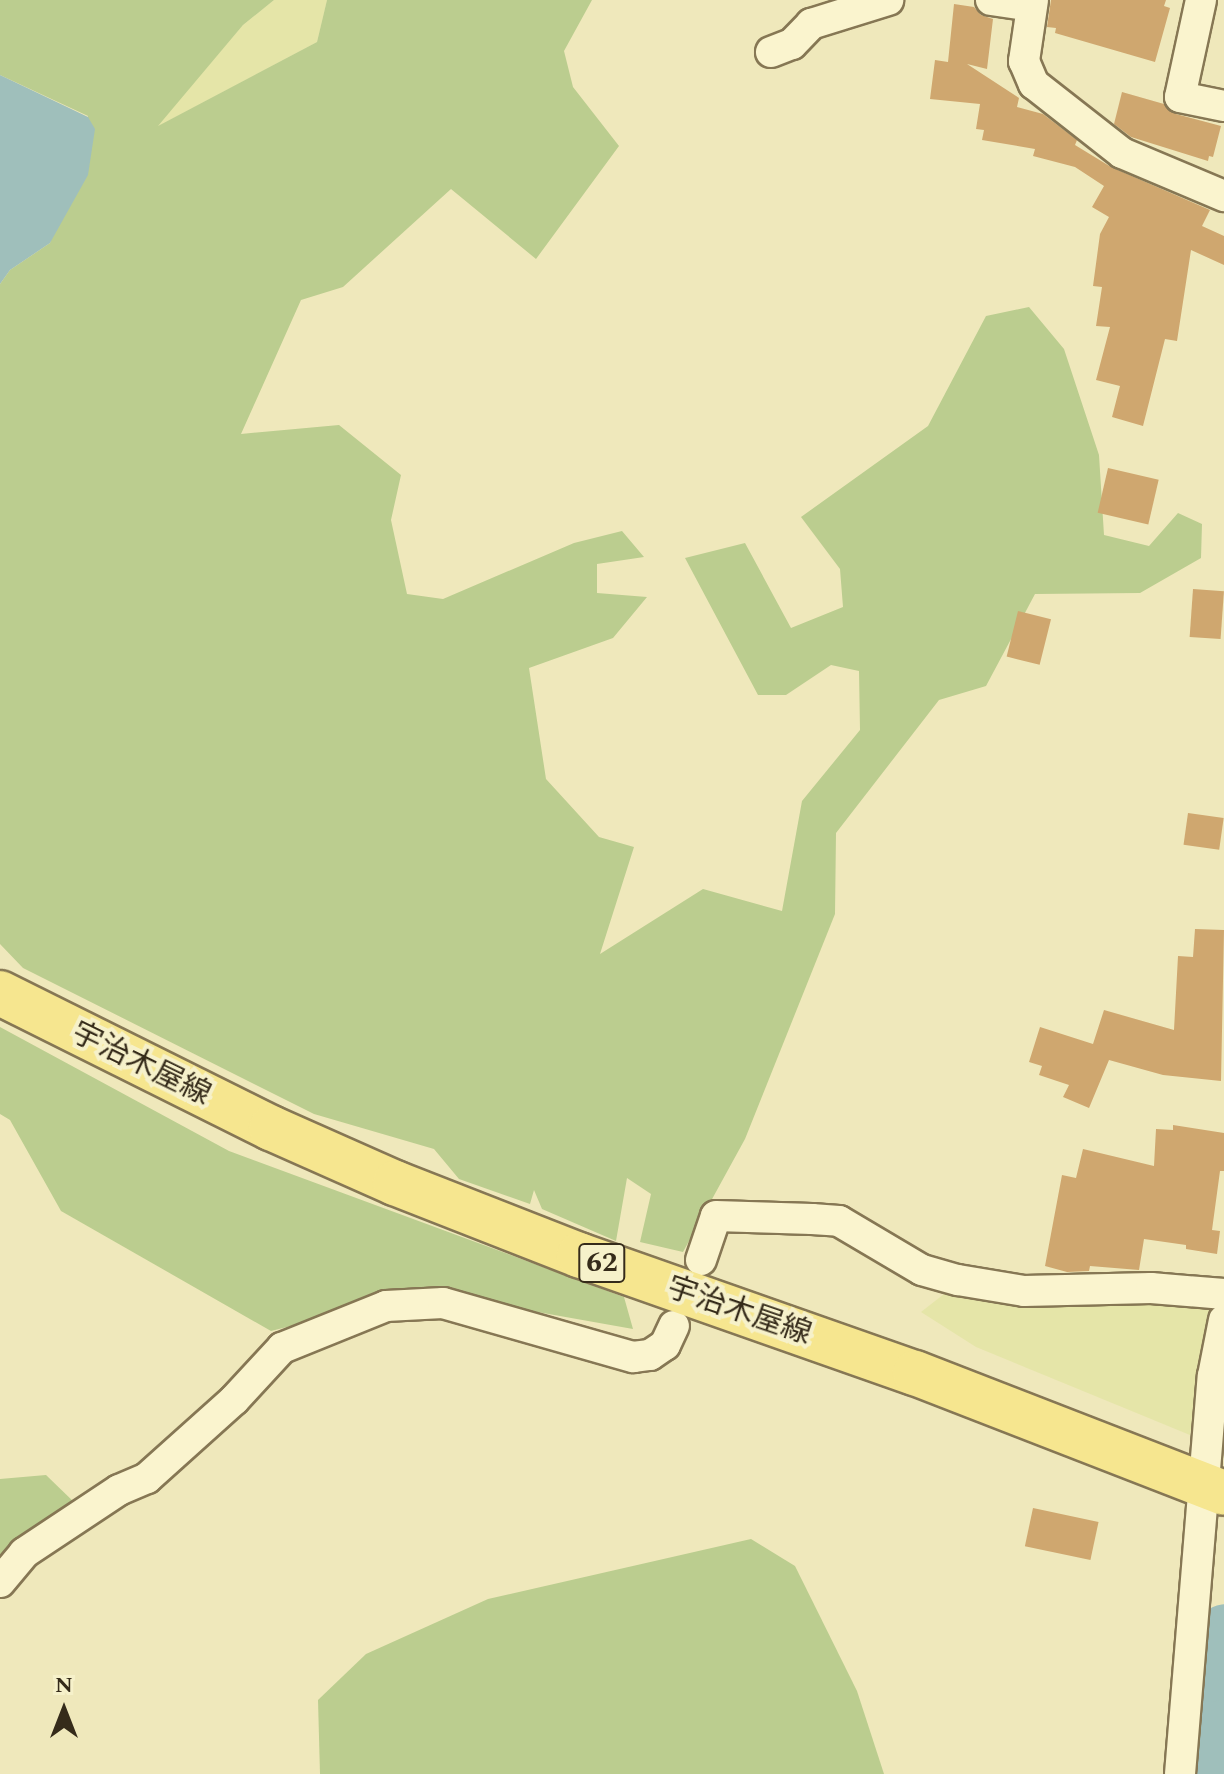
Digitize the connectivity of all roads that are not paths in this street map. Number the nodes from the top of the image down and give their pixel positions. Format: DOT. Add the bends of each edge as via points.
graph roads {
  1 [pos="888,0"];
  2 [pos="991,0"];
  3 [pos="1201,0"];
  4 [pos="1032,3"];
  5 [pos="771,52"];
  6 [pos="1224,106"];
  7 [pos="1224,196"];
  8 [pos="0,993"];
  9 [pos="701,1260"];
  10 [pos="1224,1294"];
  11 [pos="1224,1320"];
  12 [pos="674,1326"];
  13 [pos="1217,1490"];
  14 [pos="0,1582"];
  15 [pos="1180,1774"];
  1 -- 5 [label="street" via="811,24 792,44"];
  2 -- 4 [label="street"];
  3 -- 6 [label="street" via="1180,97"];
  4 -- 7 [label="street" via="1024,61 1034,84 1122,153"];
  8 -- 13 [label="main road, 宇治木屋線 / 62" via="258,1122 395,1183"];
  9 -- 10 [label="street" via="716,1216 812,1219 839,1221 922,1270 958,1280 1024,1291 1151,1288"];
  11 -- 13 [label="street" via="1213,1376"];
  12 -- 14 [label="street" via="665,1345 650,1355 633,1357 443,1303 386,1306 282,1348 234,1400 147,1478 119,1490 24,1553"];
  13 -- 15 [label="street" via="1195,1576"];
}
